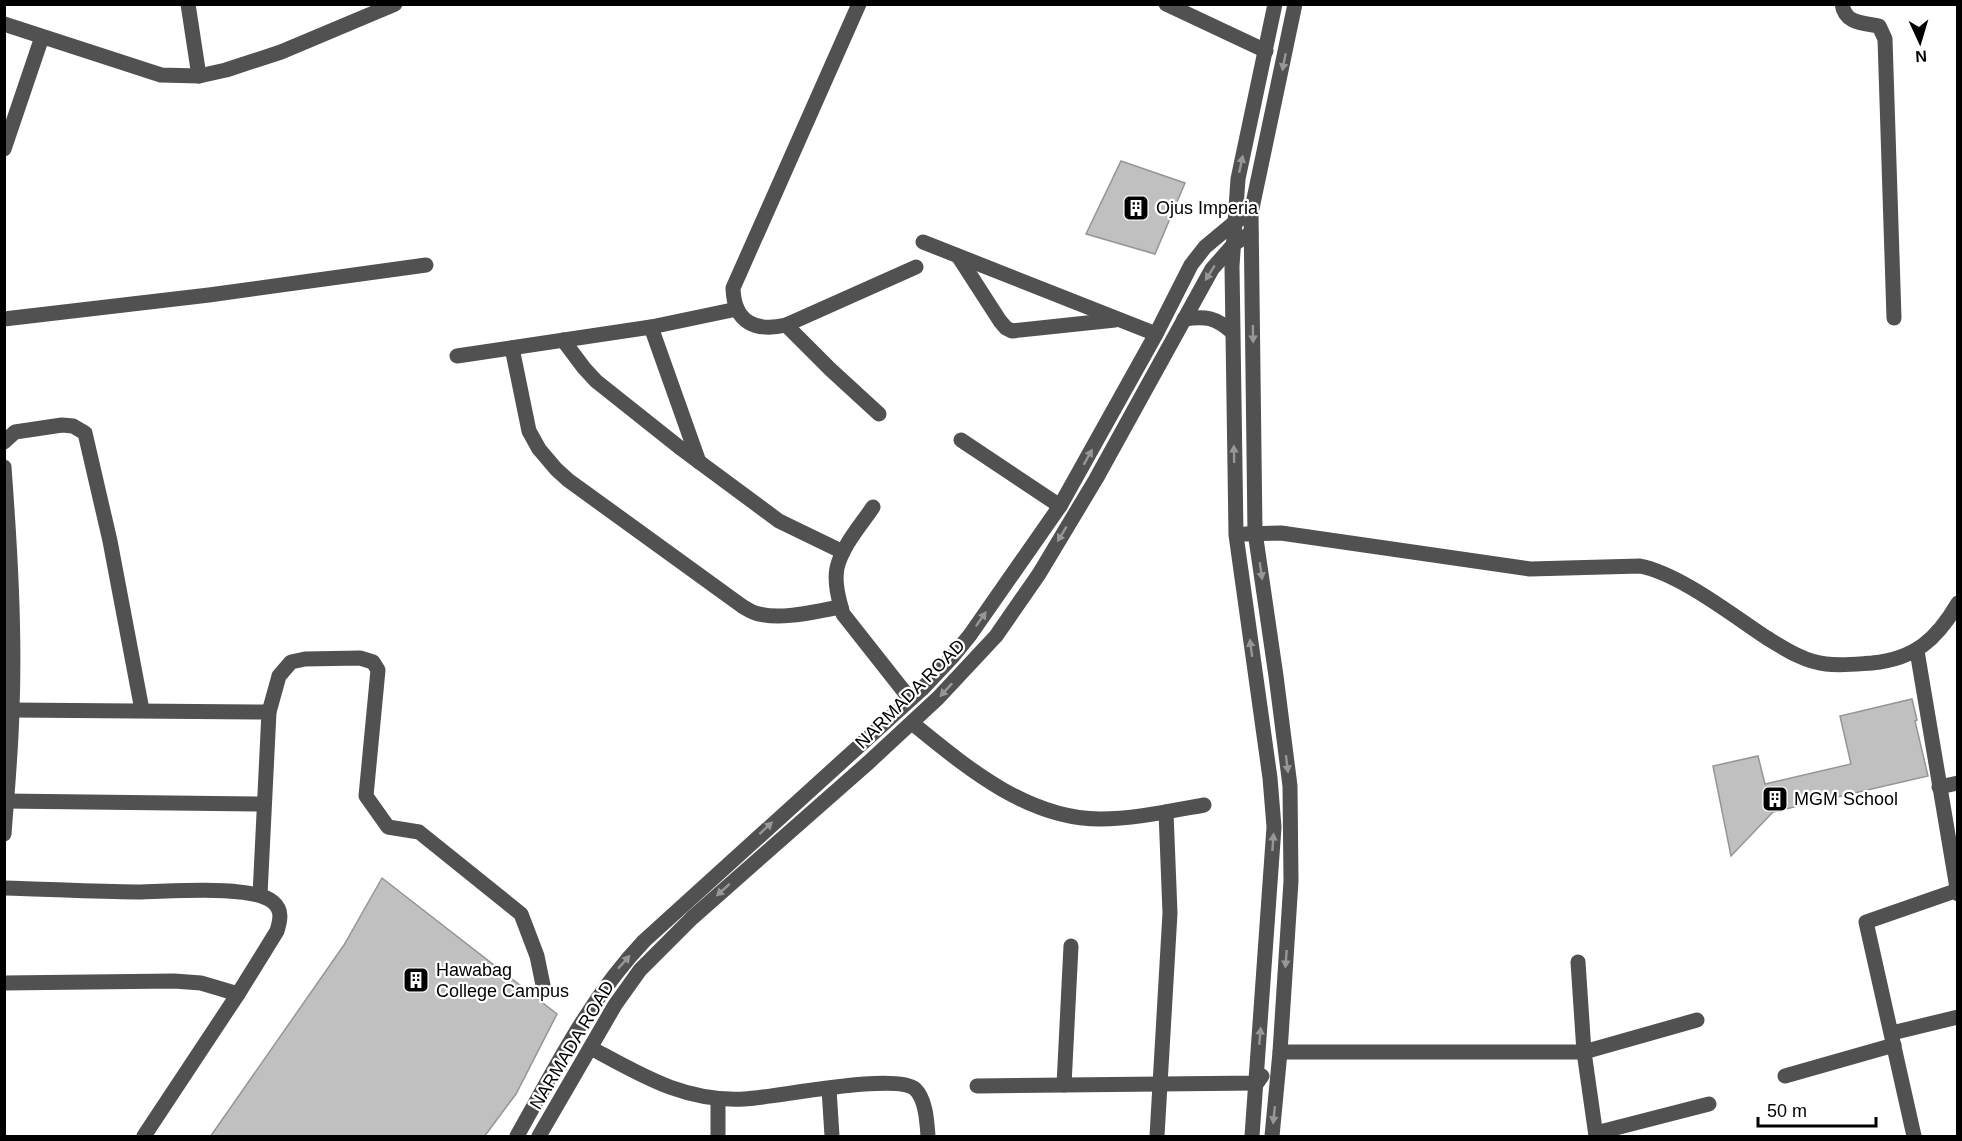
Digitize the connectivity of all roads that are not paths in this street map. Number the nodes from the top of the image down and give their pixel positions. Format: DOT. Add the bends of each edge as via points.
graph roads {
  1 [pos="188,4"];
  2 [pos="395,4"];
  3 [pos="859,4"];
  4 [pos="1166,4"];
  5 [pos="1275,4"];
  6 [pos="1294,4"];
  7 [pos="1842,4"];
  8 [pos="4,24"];
  9 [pos="42,37"];
  10 [pos="1266,51"];
  11 [pos="199,76"];
  12 [pos="4,148"];
  13 [pos="1251,213"];
  14 [pos="1235,222"];
  15 [pos="1251,233"];
  16 [pos="923,242"];
  17 [pos="1234,244"];
  18 [pos="958,256"];
  19 [pos="426,265"];
  20 [pos="916,267"];
  21 [pos="737,309"];
  22 [pos="1894,318"];
  23 [pos="4,319"];
  24 [pos="1118,319"];
  25 [pos="1184,319"];
  26 [pos="786,325"];
  27 [pos="651,327"];
  28 [pos="1232,332"];
  29 [pos="1156,334"];
  30 [pos="563,340"];
  31 [pos="512,348"];
  32 [pos="457,356"];
  33 [pos="879,414"];
  34 [pos="960,440"];
  35 [pos="4,442"];
  36 [pos="699,462"];
  37 [pos="4,467"];
  38 [pos="1060,506"];
  39 [pos="873,507"];
  40 [pos="1255,532"];
  41 [pos="1236,536"];
  42 [pos="843,552"];
  43 [pos="1958,603"];
  44 [pos="841,607"];
  45 [pos="1917,651"];
  46 [pos="910,699"];
  47 [pos="12,710"];
  48 [pos="142,710"];
  49 [pos="269,712"];
  50 [pos="912,723"];
  51 [pos="1958,783"];
  52 [pos="1939,787"];
  53 [pos="6,801"];
  54 [pos="264,804"];
  55 [pos="1204,805"];
  56 [pos="1166,812"];
  57 [pos="4,834"];
  58 [pos="4,888"];
  59 [pos="1957,892"];
  60 [pos="260,895"];
  61 [pos="1071,946"];
  62 [pos="1578,962"];
  63 [pos="4,982"];
  64 [pos="544,990"];
  65 [pos="238,994"];
  66 [pos="1958,1017"];
  67 [pos="1697,1020"];
  68 [pos="1893,1039"];
  69 [pos="591,1048"];
  70 [pos="1280,1052"];
  71 [pos="1584,1052"];
  72 [pos="1785,1076"];
  73 [pos="1257,1083"];
  74 [pos="1159,1084"];
  75 [pos="1064,1085"];
  76 [pos="977,1086"];
  77 [pos="829,1089"];
  78 [pos="718,1099"];
  79 [pos="1710,1104"];
  80 [pos="1596,1135"];
  81 [pos="144,1137"];
  82 [pos="517,1137"];
  83 [pos="539,1137"];
  84 [pos="718,1137"];
  85 [pos="832,1137"];
  86 [pos="928,1137"];
  87 [pos="1157,1137"];
  88 [pos="1252,1137"];
  89 [pos="1272,1137"];
  90 [pos="1914,1137"];
  1 -- 11 [label="street"];
  2 -- 11 [label="street" via="281,52"];
  3 -- 21 [label="street" via="733,288"];
  4 -- 10 [label="street"];
  5 -- 10 [label="street"];
  6 -- 13 [label="street, one-way"];
  7 -- 22 [label="street" via="1848,19 1879,26 1885,39"];
  8 -- 9 [label="street"];
  9 -- 11 [label="street" via="161,75"];
  9 -- 12 [label="street"];
  14 -- 10 [label="street, one-way" via="1238,178"];
  13 -- 14 [label="street"];
  13 -- 15 [label="street"];
  14 -- 17 [label="street"];
  14 -- 29 [label="street" via="1205,247 1191,265"];
  15 -- 17 [label="street, NARMADA ROAD"];
  15 -- 40 [label="street, one-way"];
  16 -- 18 [label="street"];
  17 -- 25 [label="street, NARMADA ROAD, one-way" via="1212,268"];
  17 -- 28 [label="street"];
  18 -- 24 [label="street"];
  18 -- 24 [label="street" via="1000,321 1012,331"];
  19 -- 23 [label="street"];
  20 -- 26 [label="street"];
  21 -- 26 [label="street" via="758,328"];
  21 -- 27 [label="street"];
  24 -- 29 [label="street"];
  25 -- 28 [label="street" via="1209,318"];
  25 -- 50 [label="street, NARMADA ROAD, one-way" via="1039,574 996,636"];
  26 -- 33 [label="street"];
  27 -- 30 [label="street"];
  27 -- 36 [label="street"];
  41 -- 28 [label="street, one-way"];
  38 -- 29 [label="street, one-way"];
  30 -- 31 [label="street"];
  30 -- 36 [label="street" via="596,381"];
  31 -- 32 [label="street"];
  31 -- 44 [label="street" via="529,431 539,449 568,480 758,614 801,614"];
  34 -- 38 [label="street"];
  35 -- 48 [label="street" via="15,432 62,425 85,433 113,552"];
  36 -- 42 [label="street" via="779,521"];
  37 -- 47 [label="street" via="10,552"];
  46 -- 38 [label="street, one-way" via="970,635"];
  39 -- 42 [label="street"];
  40 -- 41 [label="street"];
  40 -- 45 [label="street" via="1281,532 1530,569 1640,566 1677,580 1790,652 1824,664 1887,662"];
  40 -- 70 [label="street, one-way" via="1290,786 1291,881"];
  73 -- 41 [label="street, one-way" via="1274,827"];
  42 -- 44 [label="street" via="836,581"];
  43 -- 45 [label="street"];
  44 -- 46 [label="street"];
  45 -- 52 [label="street"];
  82 -- 46 [label="street, one-way" via="587,1012 618,968 660,925"];
  47 -- 48 [label="street"];
  47 -- 53 [label="street"];
  48 -- 49 [label="street"];
  49 -- 54 [label="street"];
  49 -- 64 [label="street" via="279,676 291,662 360,658 373,662 378,670 366,796 388,827 419,832 521,914 537,956"];
  50 -- 56 [label="street" via="965,766 1045,809 1099,819"];
  50 -- 69 [label="street, NARMADA ROAD, one-way" via="640,970"];
  51 -- 52 [label="street"];
  52 -- 59 [label="street"];
  53 -- 54 [label="street"];
  53 -- 57 [label="street"];
  54 -- 60 [label="street"];
  55 -- 56 [label="street"];
  56 -- 74 [label="street" via="1170,913"];
  58 -- 60 [label="street" via="225,891"];
  59 -- 68 [label="street" via="1866,922"];
  60 -- 65 [label="street" via="277,907 280,922"];
  61 -- 75 [label="street"];
  62 -- 71 [label="street"];
  63 -- 65 [label="street" via="174,981"];
  65 -- 81 [label="street"];
  66 -- 68 [label="street"];
  67 -- 71 [label="street"];
  68 -- 72 [label="street"];
  68 -- 90 [label="street"];
  69 -- 78 [label="street" via="655,1082 692,1096"];
  69 -- 83 [label="street, NARMADA ROAD"];
  70 -- 71 [label="street"];
  70 -- 73 [label="street"];
  70 -- 89 [label="street, one-way"];
  71 -- 80 [label="street"];
  73 -- 74 [label="street"];
  73 -- 88 [label="street"];
  74 -- 75 [label="street"];
  74 -- 87 [label="street"];
  75 -- 76 [label="street"];
  77 -- 78 [label="street"];
  77 -- 85 [label="street"];
  77 -- 86 [label="street" via="902,1083 915,1089 921,1098"];
  78 -- 84 [label="street"];
  79 -- 80 [label="street"];
}
